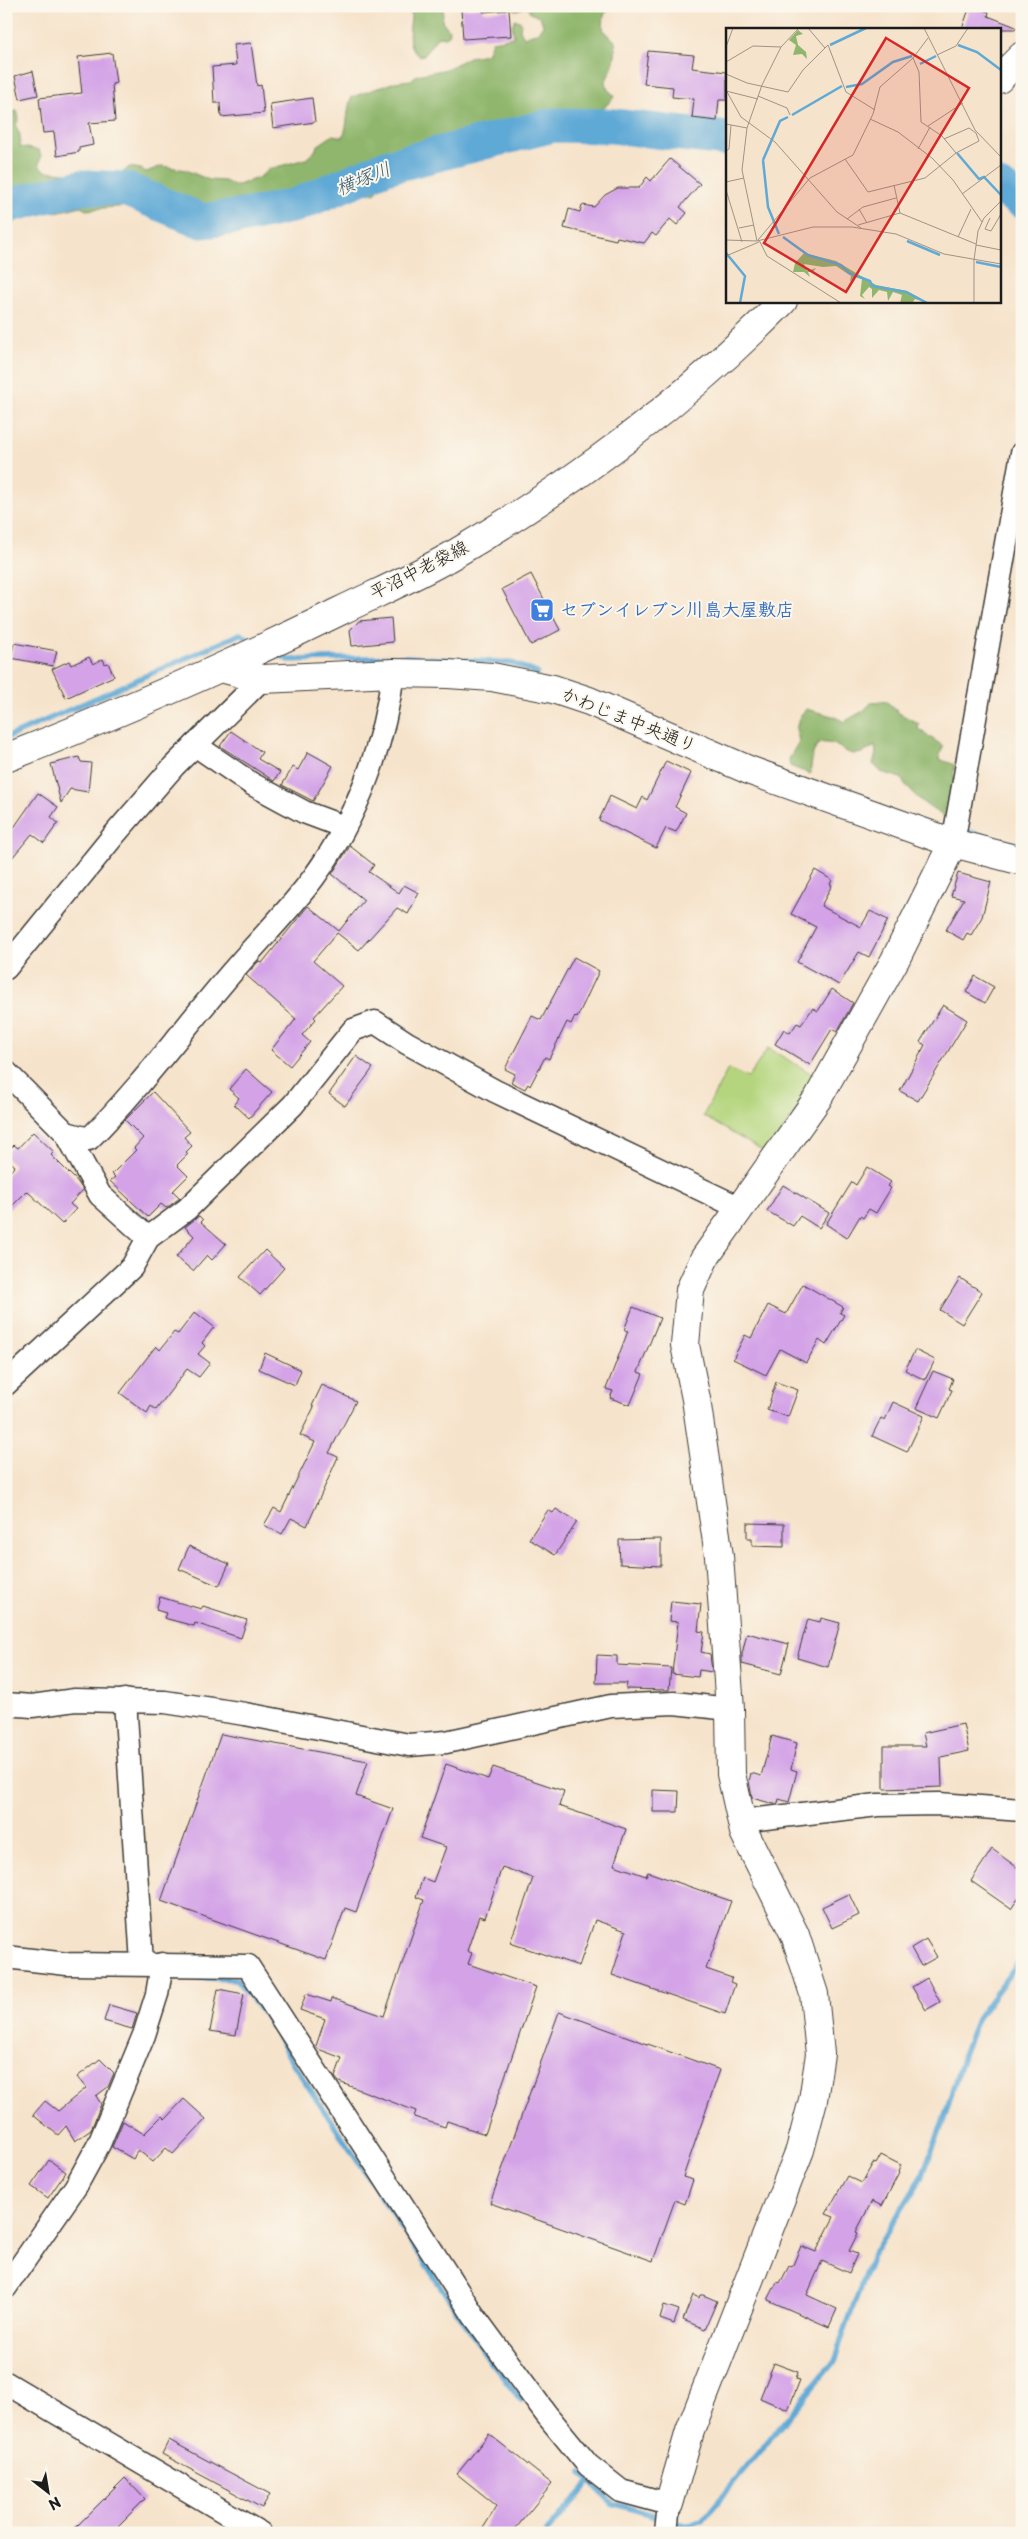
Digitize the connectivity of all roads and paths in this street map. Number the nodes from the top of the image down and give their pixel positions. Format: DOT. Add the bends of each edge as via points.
graph roads {
  1 [pos="1022,56"];
  2 [pos="1000,78"];
  3 [pos="782,302"];
  4 [pos="1022,453"];
  5 [pos="221,668"];
  6 [pos="393,674"];
  7 [pos="262,679"];
  8 [pos="195,746"];
  9 [pos="6,758"];
  10 [pos="344,827"];
  11 [pos="953,843"];
  12 [pos="1022,861"];
  13 [pos="6,968"];
  14 [pos="6,1072"];
  15 [pos="66,1133"];
  16 [pos="740,1208"];
  17 [pos="148,1238"];
  18 [pos="6,1384"];
  19 [pos="125,1700"];
  20 [pos="6,1704"];
  21 [pos="730,1709"];
  22 [pos="1022,1810"];
  23 [pos="741,1821"];
  24 [pos="6,1957"];
  25 [pos="152,1963"];
  26 [pos="6,2287"];
  27 [pos="6,2383"];
  28 [pos="669,2504"];
  29 [pos="260,2533"];
  30 [pos="666,2533"];
  1 -- 2 [label="street"];
  3 -- 5 [label="street, 平沼中老袋線" via="657,415 526,510 448,558"];
  4 -- 11 [label="street"];
  5 -- 7 [label="street, かわじま中央通り"];
  5 -- 9 [label="street, 平沼中老袋線" via="109,718"];
  6 -- 7 [label="street, かわじま中央通り"];
  6 -- 10 [label="street" via="376,753"];
  6 -- 11 [label="street, かわじま中央通り" via="492,677 553,689 589,701 752,771"];
  7 -- 8 [label="street"];
  8 -- 10 [label="street" via="252,784 304,812"];
  8 -- 13 [label="street" via="115,834"];
  10 -- 15 [label="street" via="314,876 126,1102 89,1140"];
  11 -- 12 [label="street, かわじま中央通り"];
  11 -- 16 [label="street" via="895,960 818,1098"];
  14 -- 15 [label="street"];
  15 -- 17 [label="street" via="100,1195"];
  16 -- 17 [label="street" via="495,1091 375,1022 353,1030 293,1105 187,1209"];
  16 -- 21 [label="street" via="704,1259 690,1290 685,1345 719,1556"];
  17 -- 18 [label="street" via="132,1267"];
  19 -- 20 [label="street" via="75,1700 32,1706"];
  19 -- 21 [label="street" via="165,1702 245,1714 409,1745 446,1742 610,1706 674,1703"];
  19 -- 25 [label="street"];
  21 -- 23 [label="street" via="731,1774"];
  22 -- 23 [label="street" via="939,1804 878,1804"];
  23 -- 28 [label="street" via="795,1935 814,1994 820,2054 814,2100 800,2150 690,2431"];
  24 -- 25 [label="street" via="67,1964"];
  25 -- 26 [label="street" via="157,1994 144,2035 99,2144 76,2186"];
  25 -- 28 [label="street" via="248,1966 474,2316 546,2414 588,2464 621,2491"];
  27 -- 29 [label="street"];
  28 -- 30 [label="street"];
}
